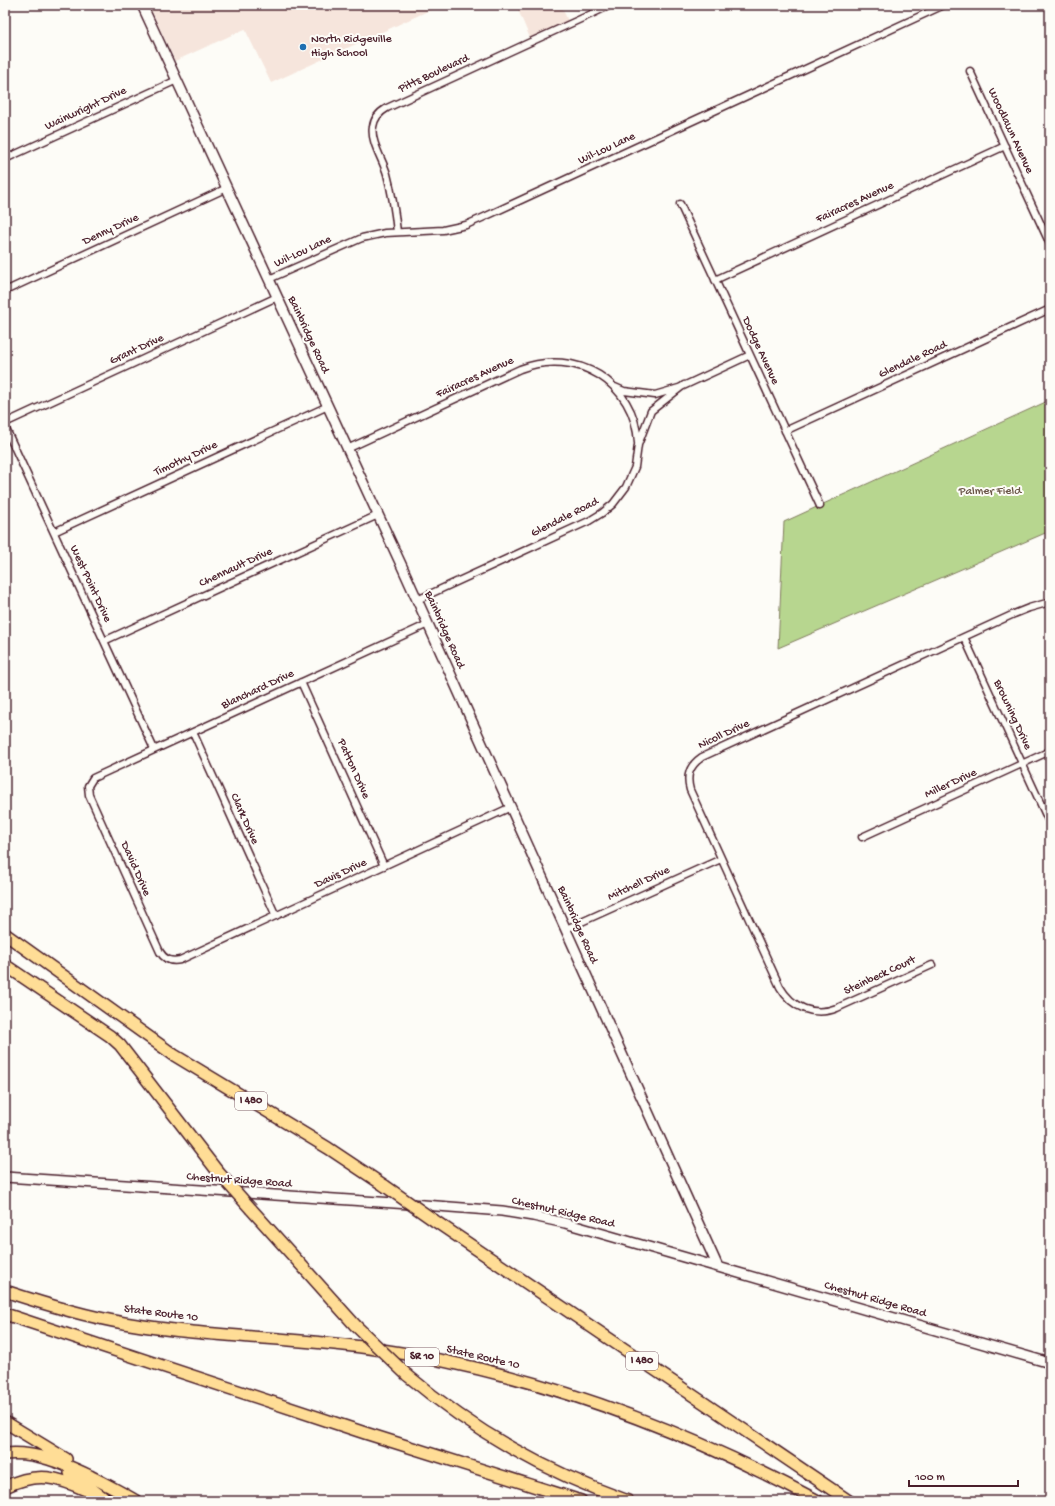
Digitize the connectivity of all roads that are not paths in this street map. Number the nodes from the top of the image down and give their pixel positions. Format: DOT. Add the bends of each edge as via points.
graph roads {
  1 [pos="142,5"];
  2 [pos="611,5"];
  3 [pos="944,5"];
  4 [pos="970,71"];
  5 [pos="177,80"];
  6 [pos="1005,146"];
  7 [pos="5,159"];
  8 [pos="227,188"];
  9 [pos="680,204"];
  10 [pos="397,232"];
  11 [pos="1050,244"];
  12 [pos="269,279"];
  13 [pos="715,280"];
  14 [pos="5,291"];
  15 [pos="278,297"];
  16 [pos="1050,309"];
  17 [pos="750,355"];
  18 [pos="684,385"];
  19 [pos="614,386"];
  20 [pos="328,406"];
  21 [pos="5,422"];
  22 [pos="5,427"];
  23 [pos="785,431"];
  24 [pos="638,445"];
  25 [pos="347,449"];
  26 [pos="820,506"];
  27 [pos="378,515"];
  28 [pos="54,532"];
  29 [pos="417,600"];
  30 [pos="1050,602"];
  31 [pos="428,624"];
  32 [pos="964,637"];
  33 [pos="104,641"];
  34 [pos="301,682"];
  35 [pos="193,732"];
  36 [pos="154,749"];
  37 [pos="1050,751"];
  38 [pos="1022,764"];
  39 [pos="97,775"];
  40 [pos="511,808"];
  41 [pos="1050,824"];
  42 [pos="862,837"];
  43 [pos="721,858"];
  44 [pos="384,866"];
  45 [pos="276,916"];
  46 [pos="566,929"];
  47 [pos="5,934"];
  48 [pos="180,960"];
  49 [pos="932,964"];
  50 [pos="5,965"];
  51 [pos="837,1008"];
  52 [pos="5,1177"];
  53 [pos="718,1267"];
  54 [pos="5,1291"];
  55 [pos="5,1314"];
  56 [pos="1050,1364"];
  57 [pos="5,1422"];
  58 [pos="5,1454"];
  59 [pos="5,1460"];
  60 [pos="100,1482"];
  61 [pos="5,1486"];
  62 [pos="107,1500"];
  63 [pos="136,1501"];
  64 [pos="581,1501"];
  65 [pos="628,1501"];
  66 [pos="818,1501"];
  67 [pos="848,1501"];
  1 -- 5 [label="street, Bainbridge Road"];
  2 -- 10 [label="street, Pitts Boulevard" via="388,108 378,115 372,134 386,172"];
  3 -- 10 [label="street, Wil-Lou Lane" via="466,225 443,230"];
  4 -- 6 [label="street, Woodlawn Avenue"];
  5 -- 7 [label="street, Wainwright Drive"];
  5 -- 8 [label="street, Bainbridge Road"];
  6 -- 11 [label="street, Woodlawn Avenue"];
  6 -- 13 [label="street, Fairacres Avenue"];
  8 -- 12 [label="street, Bainbridge Road"];
  8 -- 14 [label="street, Denny Drive"];
  9 -- 13 [label="street, Dodge Avenue"];
  10 -- 12 [label="street, Wil-Lou Lane" via="373,235 351,242"];
  12 -- 15 [label="street, Bainbridge Road"];
  13 -- 17 [label="street, Dodge Avenue"];
  15 -- 20 [label="street, Bainbridge Road"];
  15 -- 21 [label="street, Grant Drive"];
  16 -- 23 [label="street, Glendale Road"];
  17 -- 18 [label="street, Fairacres Avenue"];
  17 -- 23 [label="street, Dodge Avenue"];
  18 -- 19 [label="street, Fairacres Avenue" via="654,395 624,391"];
  18 -- 24 [label="street, Glendale Road" via="651,412"];
  19 -- 24 [label="street, Fairacres Avenue" via="630,410"];
  19 -- 25 [label="street, Fairacres Avenue" via="596,373 576,365 555,362 533,364"];
  20 -- 25 [label="street, Bainbridge Road"];
  20 -- 28 [label="street, Timothy Drive"];
  22 -- 28 [label="street, West Point Drive"];
  23 -- 26 [label="street, Dodge Avenue"];
  24 -- 29 [label="street, Glendale Road" via="630,481 613,504 602,513"];
  25 -- 27 [label="street, Bainbridge Road"];
  27 -- 29 [label="street, Bainbridge Road"];
  27 -- 33 [label="street, Chennault Drive"];
  28 -- 33 [label="street, West Point Drive"];
  29 -- 31 [label="street, Bainbridge Road"];
  30 -- 32 [label="street, Nicoll Drive" via="1024,610"];
  31 -- 34 [label="street, Blanchard Drive"];
  31 -- 40 [label="street, Bainbridge Road"];
  32 -- 38 [label="street, Browning Drive"];
  32 -- 43 [label="street, Nicoll Drive" via="696,761 689,771 687,782"];
  33 -- 36 [label="street, West Point Drive"];
  34 -- 35 [label="street, Blanchard Drive"];
  34 -- 44 [label="street, Patton Drive"];
  35 -- 36 [label="street, Blanchard Drive"];
  35 -- 45 [label="street, Clark Drive"];
  36 -- 39 [label="street, Blanchard Drive"];
  37 -- 38 [label="street, Miller Drive"];
  38 -- 41 [label="street, Browning Drive"];
  38 -- 42 [label="street, Miller Drive"];
  39 -- 48 [label="street, David Drive" via="90,782 89,795 162,955 170,960"];
  40 -- 44 [label="street, Davis Drive"];
  40 -- 46 [label="street, Bainbridge Road"];
  43 -- 46 [label="street, Mitchell Drive"];
  43 -- 51 [label="street, Nicoll Drive" via="784,993 791,1002 804,1009 819,1012"];
  44 -- 45 [label="street, Davis Drive"];
  45 -- 48 [label="street, Davis Drive"];
  46 -- 53 [label="street, Bainbridge Road"];
  47 -- 67 [label="highway, I 480, bridge" via="174,1055 328,1148"];
  49 -- 51 [label="street, Steinbeck Court"];
  50 -- 65 [label="highway, bridge" via="120,1044 218,1172 355,1325 407,1375 457,1414 509,1448 559,1473"];
  52 -- 53 [label="street, Chestnut Ridge Road" via="502,1211 565,1223"];
  53 -- 56 [label="street, Chestnut Ridge Road"];
  54 -- 66 [label="highway, State Route 10 / SR 10" via="59,1308 123,1322 182,1331 294,1339 371,1348 502,1375 579,1397 655,1424 735,1459"];
  55 -- 64 [label="highway" via="365,1433"];
  57 -- 60 [label="highway"];
  58 -- 60 [label="highway" via="47,1458"];
  59 -- 62 [label="highway" via="29,1460 52,1464 77,1477"];
  60 -- 63 [label="highway"];
  61 -- 62 [label="highway" via="27,1478 52,1477"];
}
